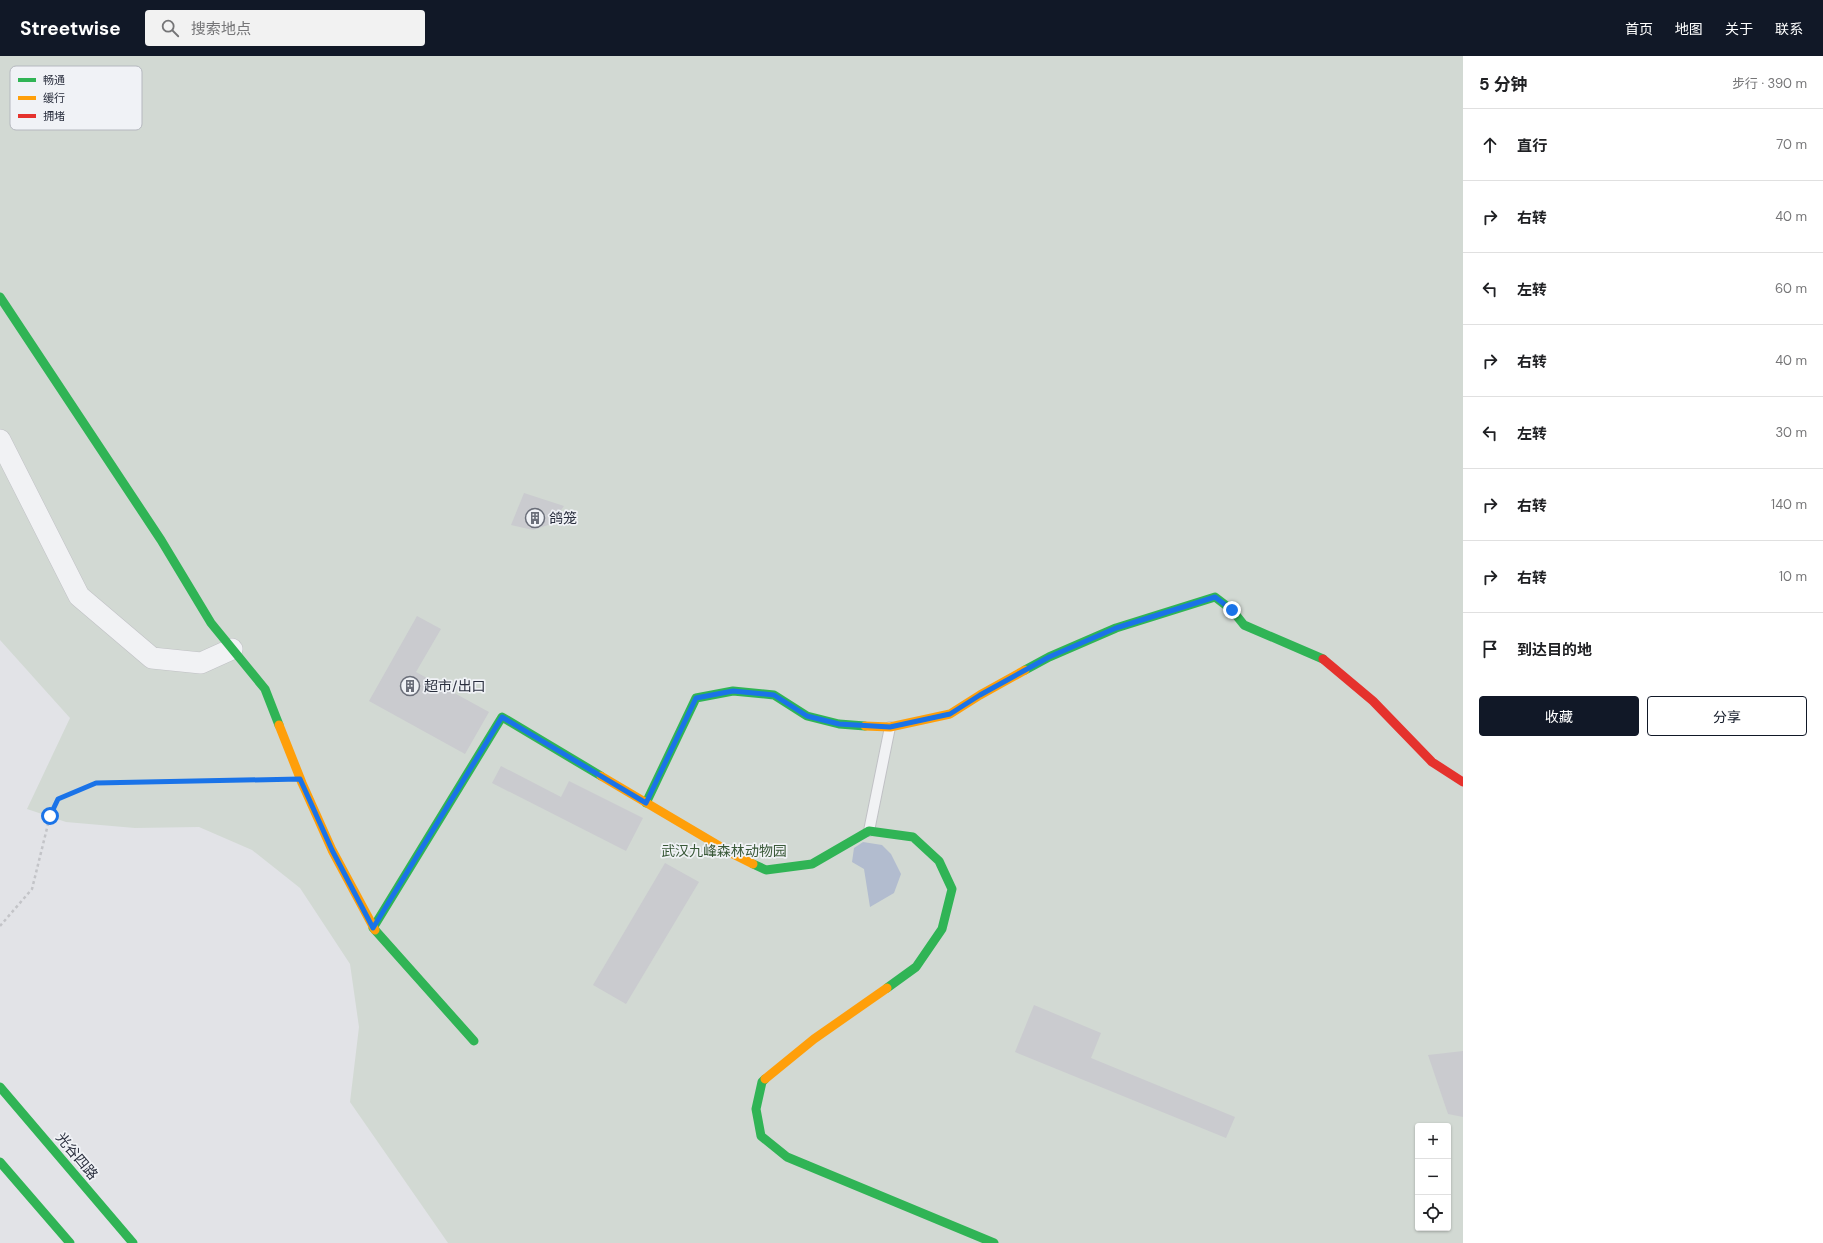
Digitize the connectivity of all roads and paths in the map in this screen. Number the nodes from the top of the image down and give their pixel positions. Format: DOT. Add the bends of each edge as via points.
graph roads {
  1 [pos="0,297"];
  2 [pos="0,440"];
  3 [pos="232,648"];
  4 [pos="890,727"];
  5 [pos="300,779"];
  6 [pos="1463,782"];
  7 [pos="646,803"];
  8 [pos="869,830"];
  9 [pos="0,926"];
  10 [pos="373,928"];
  11 [pos="474,1041"];
  12 [pos="0,1087"];
  13 [pos="0,1162"];
  14 [pos="70,1243"];
  15 [pos="133,1243"];
  16 [pos="994,1243"];
  1 -- 3 [label="street" via="161,540 211,622"];
  2 -- 3 [label="street" via="79,596 152,658 201,663"];
  3 -- 5 [label="street" via="265,689"];
  4 -- 6 [label="street" via="950,714 1049,657 1116,628 1215,597 1232,610 1244,625 1325,660 1373,701 1432,762"];
  4 -- 7 [label="street" via="839,724 807,716 774,695 733,691 696,698"];
  4 -- 8 [label="lane"];
  5 -- 9 [label="path" via="96,783 58,799 50,816 32,889"];
  5 -- 10 [label="street" via="332,850"];
  7 -- 8 [label="street" via="733,854 766,870 812,864"];
  7 -- 10 [label="street" via="502,717"];
  8 -- 16 [label="street" via="913,837 939,861 952,889 942,929 916,966 814,1039 762,1082 756,1109 761,1136 787,1157"];
  10 -- 11 [label="street"];
  12 -- 15 [label="street, 光谷四路"];
  13 -- 14 [label="street"];
}
